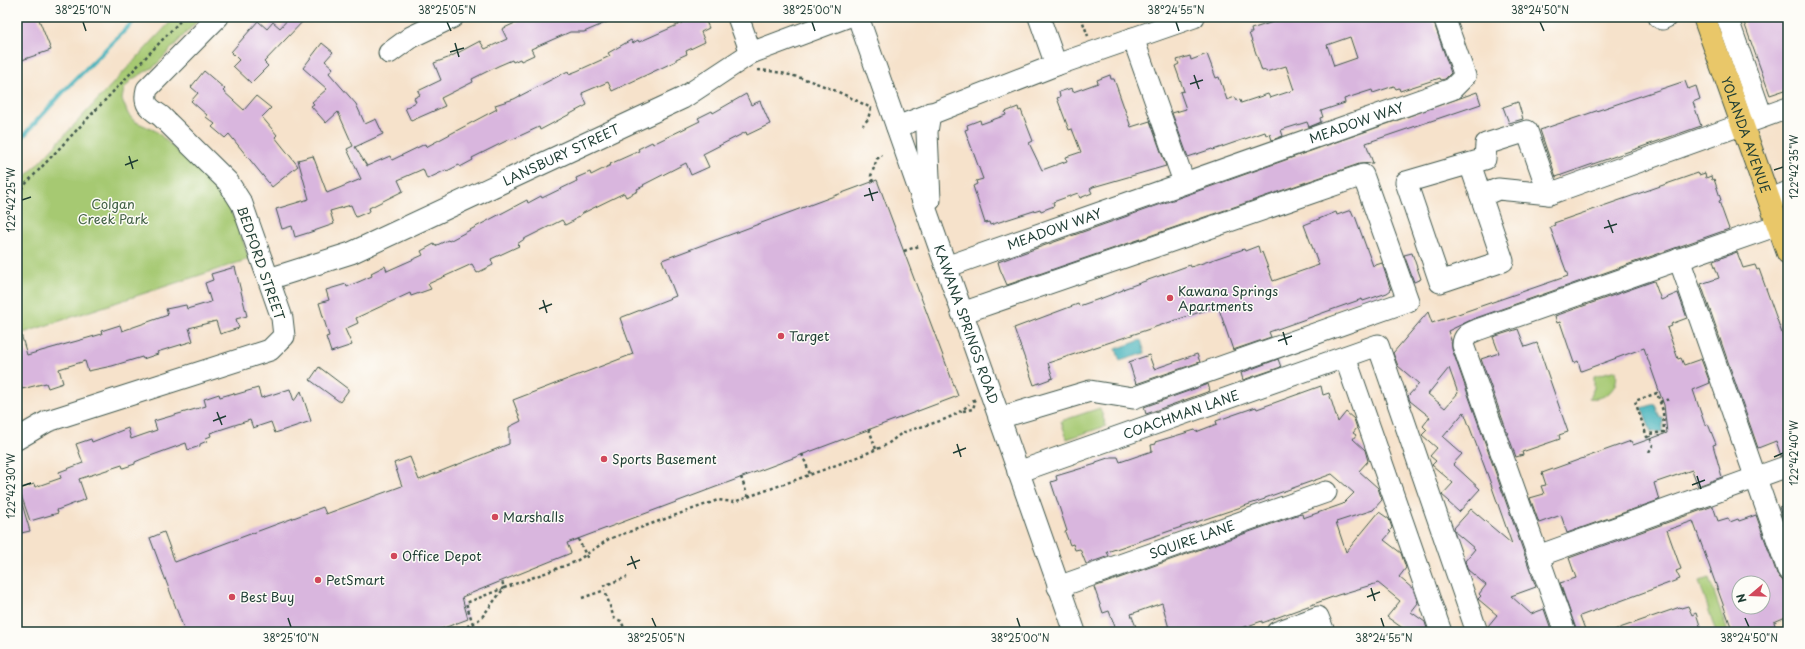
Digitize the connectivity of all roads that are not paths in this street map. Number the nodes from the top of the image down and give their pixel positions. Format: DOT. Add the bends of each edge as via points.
graph roads {
  1 [pos="218,17"];
  2 [pos="454,17"];
  3 [pos="738,17"];
  4 [pos="847,17"];
  5 [pos="858,17"];
  6 [pos="1194,17"];
  7 [pos="1444,17"];
  8 [pos="1660,17"];
  9 [pos="1666,17"];
  10 [pos="1704,17"];
  11 [pos="1727,17"];
  12 [pos="1043,18"];
  13 [pos="1133,38"];
  14 [pos="389,54"];
  15 [pos="752,63"];
  16 [pos="1056,65"];
  17 [pos="1788,108"];
  18 [pos="930,113"];
  19 [pos="1752,120"];
  20 [pos="897,127"];
  21 [pos="1470,164"];
  22 [pos="1184,182"];
  23 [pos="1549,194"];
  24 [pos="1481,196"];
  25 [pos="1778,196"];
  26 [pos="930,222"];
  27 [pos="1778,224"];
  28 [pos="1788,253"];
  29 [pos="1679,259"];
  30 [pos="946,267"];
  31 [pos="269,279"];
  32 [pos="962,313"];
  33 [pos="1345,357"];
  34 [pos="999,418"];
  35 [pos="17,439"];
  36 [pos="1788,466"];
  37 [pos="1018,472"];
  38 [pos="1756,478"];
  39 [pos="1326,492"];
  40 [pos="1538,556"];
  41 [pos="1788,570"];
  42 [pos="1058,587"];
  43 [pos="1074,632"];
  44 [pos="1277,632"];
  45 [pos="1324,632"];
  46 [pos="1441,632"];
  47 [pos="1478,632"];
  48 [pos="1565,632"];
  1 -- 31 [label="street, BEDFORD STREET" via="148,90 145,99 149,108 161,116 228,182 242,204"];
  2 -- 14 [label="street" via="411,37"];
  3 -- 15 [label="street"];
  4 -- 15 [label="street, LANSBURY STREET"];
  5 -- 20 [label="street, KAWANA SPRINGS ROAD"];
  6 -- 13 [label="street"];
  7 -- 22 [label="street, MEADOW WAY" via="1465,76 1452,89"];
  8 -- 9 [label="street"];
  10 -- 19 [label="main road, YOLANDA AVENUE"];
  11 -- 19 [label="street"];
  12 -- 16 [label="street"];
  13 -- 16 [label="street"];
  13 -- 22 [label="street"];
  15 -- 31 [label="street, LANSBURY STREET" via="351,253"];
  16 -- 18 [label="street"];
  17 -- 19 [label="street"];
  18 -- 20 [label="street"];
  18 -- 26 [label="street" via="927,132"];
  19 -- 23 [label="street"];
  19 -- 25 [label="main road, YOLANDA AVENUE"];
  20 -- 26 [label="street, KAWANA SPRINGS ROAD"];
  21 -- 23 [label="street" via="1485,159 1486,144 1526,131"];
  21 -- 24 [label="street"];
  21 -- 24 [label="street" via="1406,182 1440,282 1503,261"];
  22 -- 30 [label="street, MEADOW WAY"];
  23 -- 24 [label="street" via="1498,189"];
  25 -- 27 [label="main road, YOLANDA AVENUE"];
  26 -- 30 [label="street, KAWANA SPRINGS ROAD"];
  27 -- 28 [label="main road, YOLANDA AVENUE"];
  27 -- 29 [label="street"];
  29 -- 38 [label="street"];
  29 -- 40 [label="street" via="1477,330 1463,340"];
  30 -- 32 [label="street, KAWANA SPRINGS ROAD"];
  31 -- 35 [label="street, BEDFORD STREET" via="282,318 284,336 270,350 48,421"];
  32 -- 34 [label="street, KAWANA SPRINGS ROAD"];
  32 -- 34 [label="street" via="1363,175 1408,301 1133,398 1090,391"];
  33 -- 37 [label="street, COACHMAN LANE"];
  33 -- 46 [label="street"];
  33 -- 47 [label="street, COACHMAN LANE" via="1378,345"];
  34 -- 37 [label="street, KAWANA SPRINGS ROAD"];
  36 -- 38 [label="street"];
  37 -- 42 [label="street, KAWANA SPRINGS ROAD"];
  38 -- 40 [label="street"];
  38 -- 41 [label="street"];
  39 -- 42 [label="street, SQUIRE LANE"];
  40 -- 48 [label="street"];
  42 -- 43 [label="street, KAWANA SPRINGS ROAD"];
  44 -- 45 [label="street" via="1318,617"];
}
